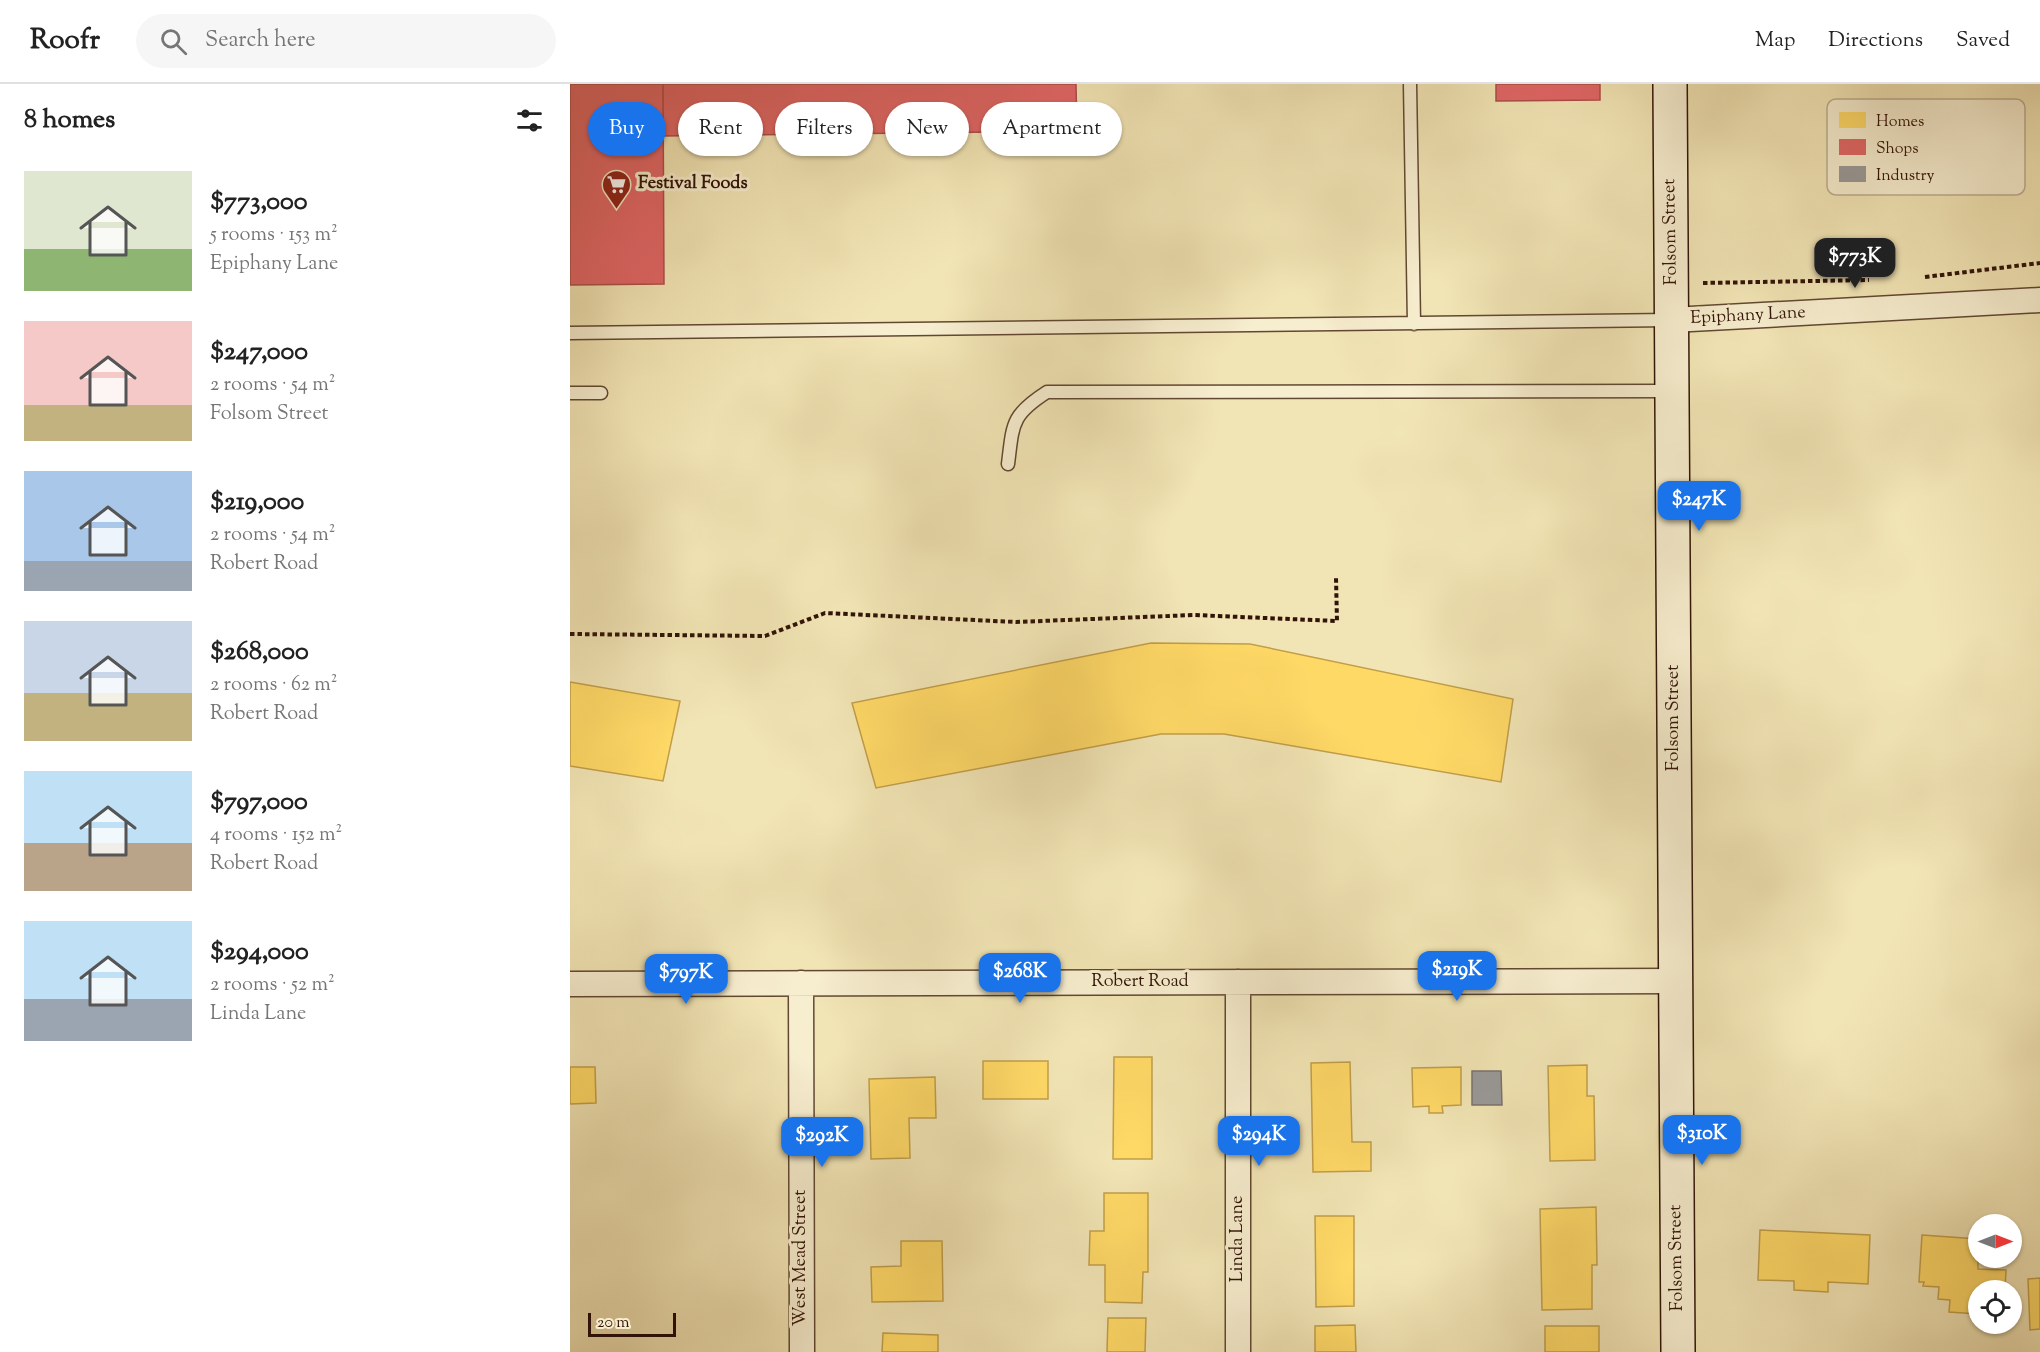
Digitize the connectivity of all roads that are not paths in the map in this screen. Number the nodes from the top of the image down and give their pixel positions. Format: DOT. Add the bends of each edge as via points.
graph roads {
  1 [pos="1410,84"];
  2 [pos="1670,84"];
  3 [pos="2040,300"];
  4 [pos="1672,320"];
  5 [pos="1414,324"];
  6 [pos="570,333"];
  7 [pos="1673,391"];
  8 [pos="570,393"];
  9 [pos="601,393"];
  10 [pos="1008,464"];
  11 [pos="1675,981"];
  12 [pos="1238,982"];
  13 [pos="801,983"];
  14 [pos="570,984"];
  15 [pos="802,1352"];
  16 [pos="1238,1352"];
  17 [pos="1678,1352"];
  1 -- 5 [label="lane"];
  2 -- 4 [label="street, Folsom Street"];
  3 -- 4 [label="street, Epiphany Lane"];
  4 -- 5 [label="lane"];
  4 -- 7 [label="street, Folsom Street"];
  5 -- 6 [label="lane"];
  7 -- 10 [label="lane" via="1047,392 1023,409 1013,423"];
  7 -- 11 [label="street, Folsom Street"];
  8 -- 9 [label="lane"];
  11 -- 12 [label="street, Robert Road"];
  11 -- 17 [label="street, Folsom Street"];
  12 -- 13 [label="street, Robert Road"];
  12 -- 16 [label="street, Linda Lane"];
  13 -- 14 [label="street, Robert Road"];
  13 -- 15 [label="street, West Mead Street"];
}
